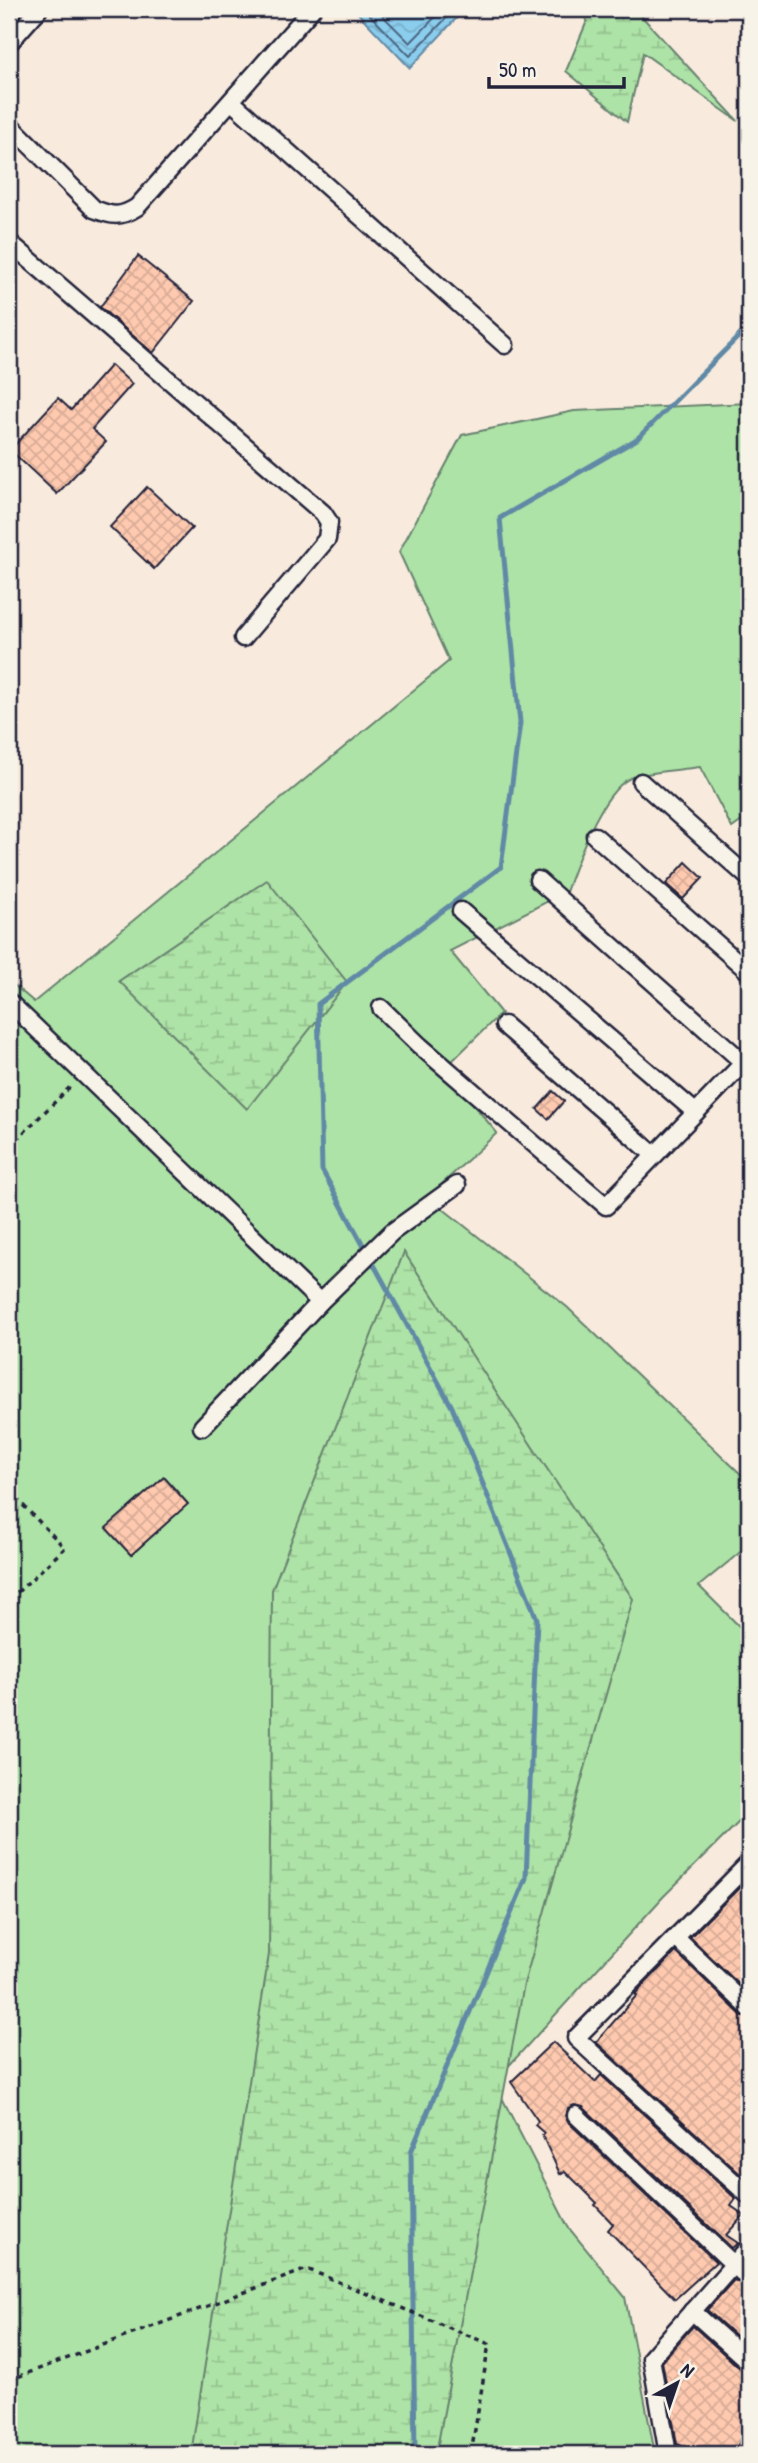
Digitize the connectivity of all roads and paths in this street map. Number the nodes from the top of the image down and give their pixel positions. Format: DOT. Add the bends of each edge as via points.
graph roads {
  1 [pos="39,9"];
  2 [pos="312,9"];
  3 [pos="9,43"];
  4 [pos="232,102"];
  5 [pos="9,124"];
  6 [pos="9,242"];
  7 [pos="505,345"];
  8 [pos="243,638"];
  9 [pos="641,782"];
  10 [pos="595,836"];
  11 [pos="749,878"];
  12 [pos="538,880"];
  13 [pos="461,911"];
  14 [pos="749,972"];
  15 [pos="9,1002"];
  16 [pos="381,1008"];
  17 [pos="504,1026"];
  18 [pos="747,1060"];
  19 [pos="85,1073"];
  20 [pos="694,1111"];
  21 [pos="9,1147"];
  22 [pos="653,1154"];
  23 [pos="457,1185"];
  24 [pos="320,1302"];
  25 [pos="202,1427"];
  26 [pos="9,1491"];
  27 [pos="9,1600"];
  28 [pos="749,1863"];
  29 [pos="676,1938"];
  30 [pos="749,2008"];
  31 [pos="576,2115"];
  32 [pos="749,2196"];
  33 [pos="749,2246"];
  34 [pos="733,2265"];
  35 [pos="749,2279"];
  36 [pos="692,2311"];
  37 [pos="749,2362"];
  38 [pos="9,2380"];
  39 [pos="471,2454"];
  40 [pos="668,2454"];
  1 -- 3 [label="street"];
  2 -- 4 [label="street"];
  4 -- 5 [label="street" via="126,215 112,216 94,209"];
  4 -- 7 [label="street"];
  6 -- 8 [label="street" via="329,522 327,539"];
  9 -- 11 [label="street"];
  10 -- 14 [label="street"];
  12 -- 18 [label="street"];
  13 -- 20 [label="street"];
  15 -- 19 [label="street"];
  16 -- 22 [label="street" via="606,1206"];
  17 -- 22 [label="street"];
  18 -- 20 [label="street"];
  19 -- 21 [label="path"];
  19 -- 24 [label="street"];
  20 -- 22 [label="street"];
  23 -- 24 [label="street" via="392,1232"];
  24 -- 25 [label="street"];
  26 -- 27 [label="path" via="65,1548"];
  28 -- 29 [label="street"];
  29 -- 30 [label="street"];
  29 -- 32 [label="street" via="576,2038"];
  31 -- 34 [label="street"];
  33 -- 34 [label="street"];
  34 -- 35 [label="street"];
  34 -- 36 [label="street"];
  36 -- 37 [label="street"];
  36 -- 40 [label="street" via="651,2358"];
  38 -- 39 [label="path" via="307,2269 489,2344"];
}
